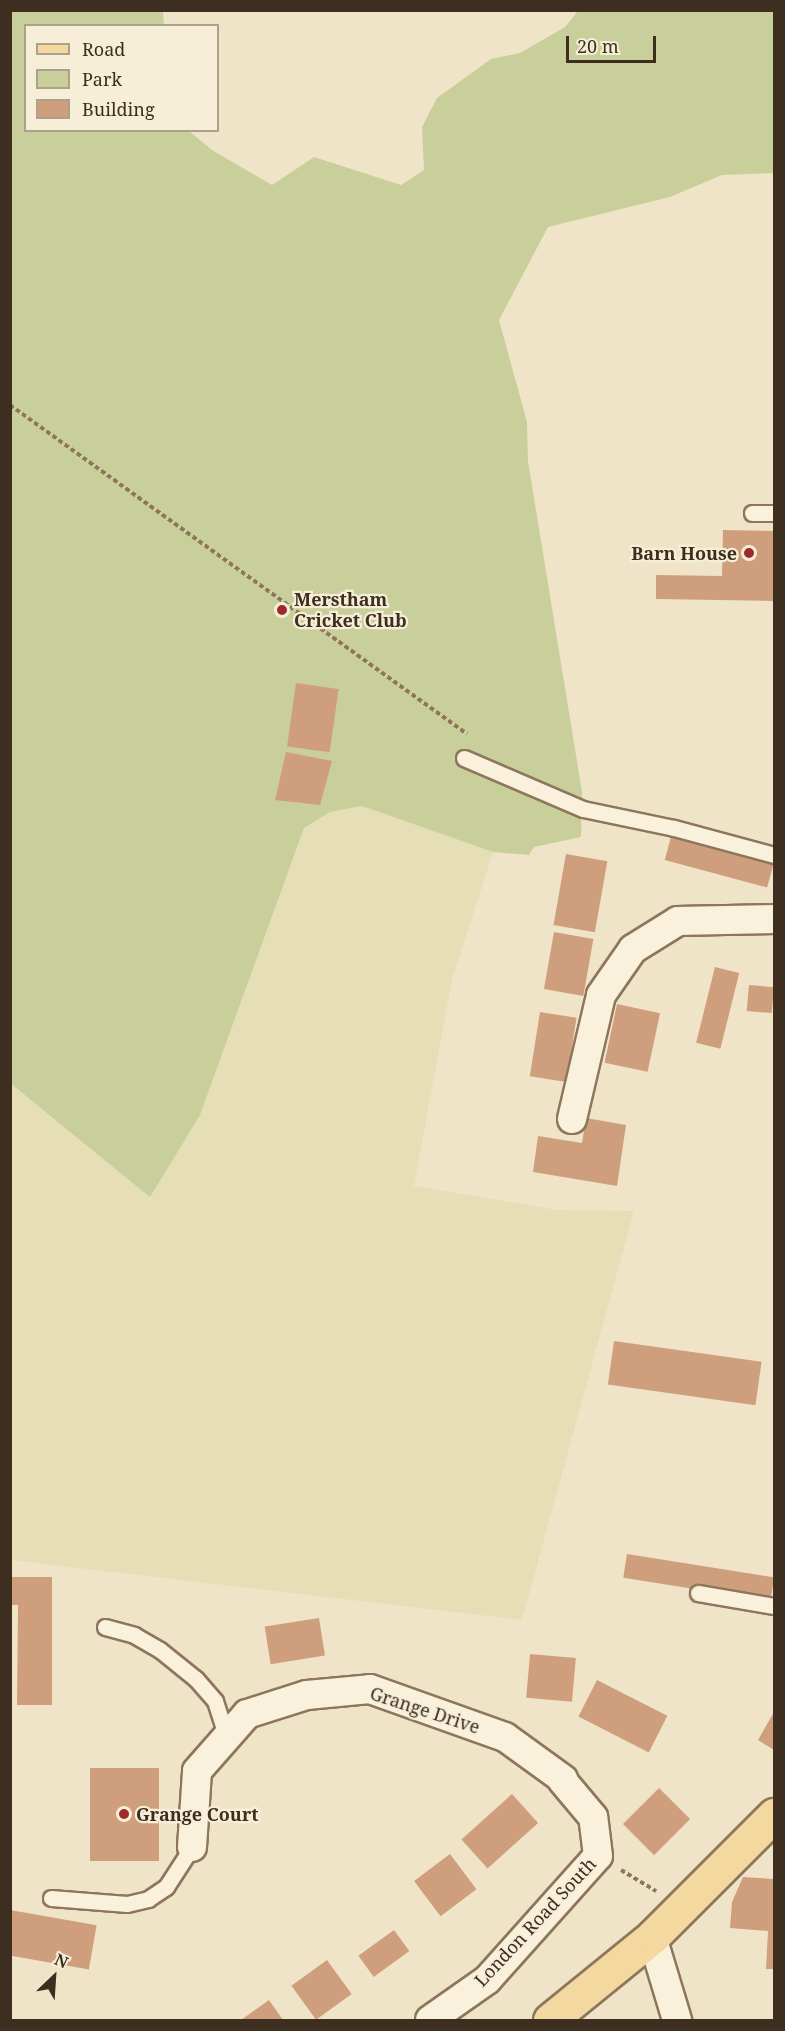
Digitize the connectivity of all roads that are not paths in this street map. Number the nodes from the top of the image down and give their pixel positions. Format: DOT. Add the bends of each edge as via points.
graph roads {
  1 [pos="753,513"];
  2 [pos="774,513"];
  3 [pos="464,758"];
  4 [pos="774,855"];
  5 [pos="774,919"];
  6 [pos="572,1119"];
  7 [pos="698,1593"];
  8 [pos="774,1606"];
  9 [pos="105,1626"];
  10 [pos="228,1737"];
  11 [pos="562,1780"];
  12 [pos="774,1815"];
  13 [pos="192,1847"];
  14 [pos="51,1898"];
  15 [pos="652,1937"];
  16 [pos="430,2020"];
  17 [pos="550,2020"];
  18 [pos="677,2020"];
  1 -- 2 [label="lane"];
  3 -- 4 [label="lane" via="583,809"];
  5 -- 6 [label="street" via="678,921 633,949 601,995"];
  7 -- 8 [label="lane"];
  9 -- 10 [label="lane" via="134,1635 196,1678 215,1701"];
  10 -- 11 [label="street, Grange Drive" via="247,1714 307,1695 370,1689 505,1737"];
  10 -- 13 [label="street, Grange Drive" via="197,1771"];
  11 -- 16 [label="street, London Road South" via="593,1817 598,1856 486,1980"];
  12 -- 15 [label="main road"];
  13 -- 14 [label="lane" via="166,1887 148,1899 127,1904"];
  15 -- 17 [label="main road"];
  15 -- 18 [label="street"];
}
